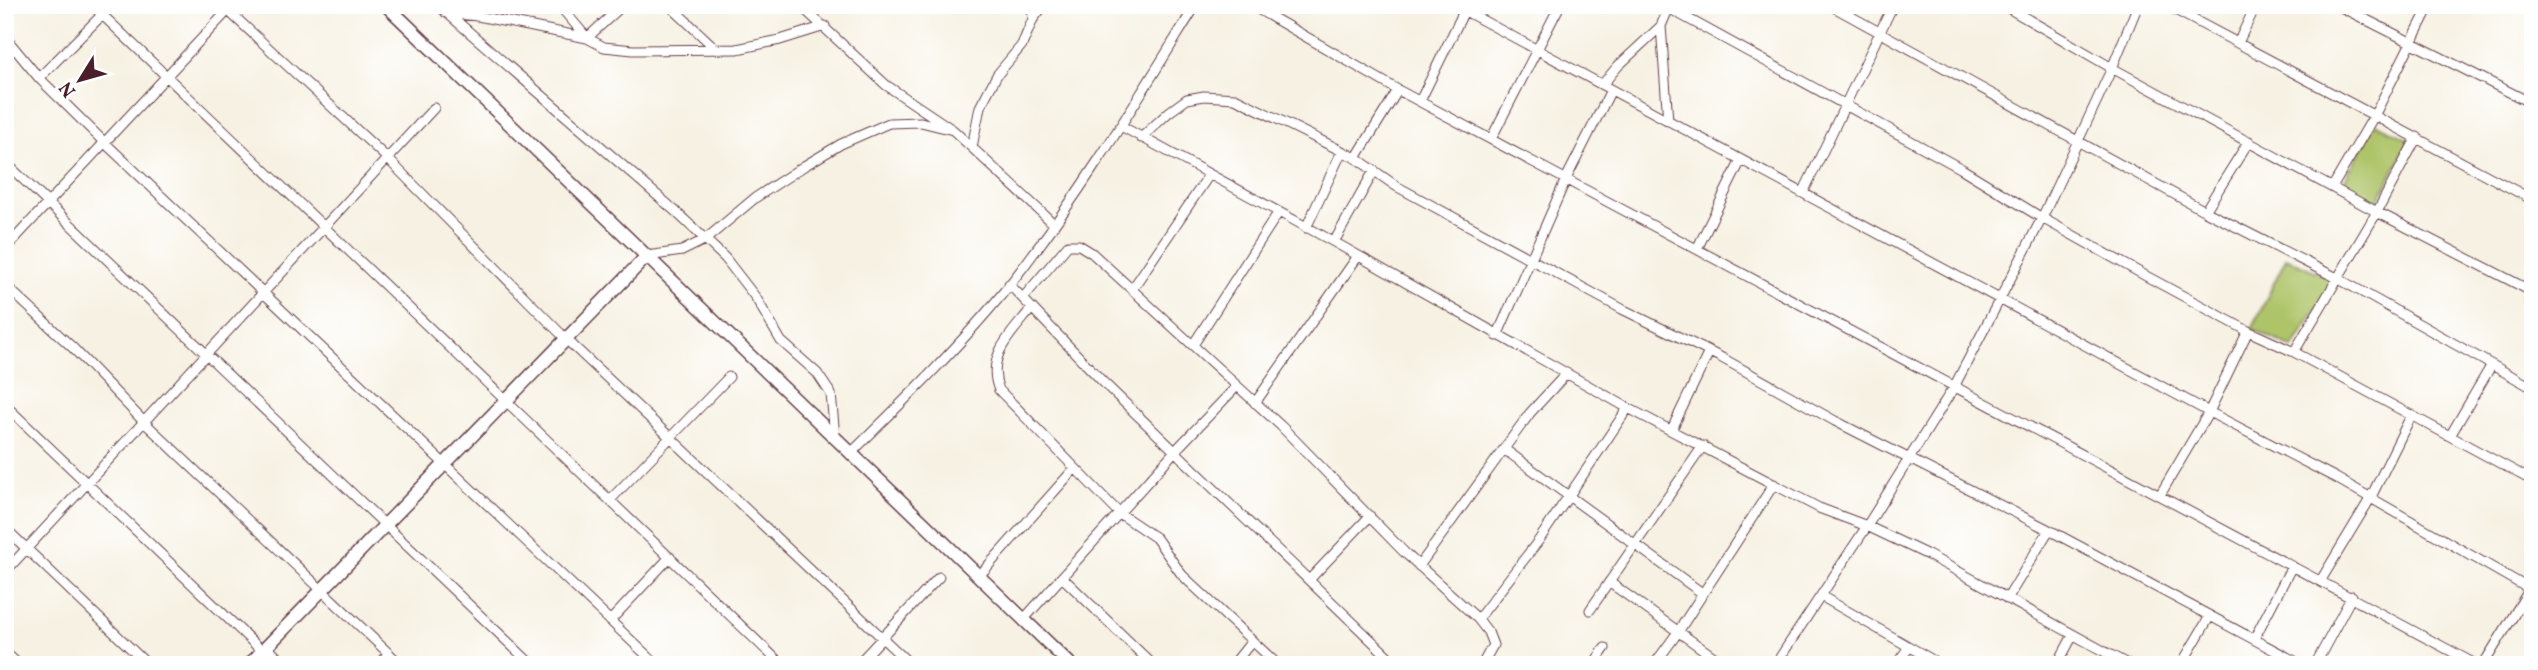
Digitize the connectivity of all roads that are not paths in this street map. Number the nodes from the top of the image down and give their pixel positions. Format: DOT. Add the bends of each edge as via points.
graph roads {
  1 [pos="92,5"];
  2 [pos="386,5"];
  3 [pos="438,5"];
  4 [pos="559,5"];
  5 [pos="623,5"];
  6 [pos="669,5"];
  7 [pos="801,5"];
  8 [pos="1032,5"];
  9 [pos="1044,5"];
  10 [pos="1196,5"];
  11 [pos="1251,5"];
  12 [pos="1454,5"];
  13 [pos="1560,5"];
  14 [pos="1830,5"];
  15 [pos="1894,5"];
  16 [pos="2003,5"];
  17 [pos="2138,5"];
  18 [pos="2166,5"];
  19 [pos="2256,5"];
  20 [pos="2337,5"];
  21 [pos="2430,5"];
  22 [pos="2527,5"];
  23 [pos="1667,6"];
  24 [pos="228,7"];
  25 [pos="1466,8"];
  26 [pos="2533,8"];
  27 [pos="446,13"];
  28 [pos="102,15"];
  29 [pos="1033,19"];
  30 [pos="825,26"];
  31 [pos="1661,26"];
  32 [pos="1881,33"];
  33 [pos="5,37"];
  34 [pos="587,38"];
  35 [pos="2238,43"];
  36 [pos="2411,43"];
  37 [pos="715,48"];
  38 [pos="1537,50"];
  39 [pos="2112,68"];
  40 [pos="38,78"];
  41 [pos="168,78"];
  42 [pos="1606,87"];
  43 [pos="1398,90"];
  44 [pos="1420,101"];
  45 [pos="1845,104"];
  46 [pos="2533,104"];
  47 [pos="434,108"];
  48 [pos="2374,116"];
  49 [pos="1668,121"];
  50 [pos="1121,126"];
  51 [pos="953,130"];
  52 [pos="2417,137"];
  53 [pos="1141,138"];
  54 [pos="1491,139"];
  55 [pos="2077,141"];
  56 [pos="2249,141"];
  57 [pos="106,144"];
  58 [pos="972,148"];
  59 [pos="1342,151"];
  60 [pos="1356,158"];
  61 [pos="387,159"];
  62 [pos="1741,160"];
  63 [pos="5,162"];
  64 [pos="1374,171"];
  65 [pos="1209,175"];
  66 [pos="1566,179"];
  67 [pos="2333,186"];
  68 [pos="1803,193"];
  69 [pos="2532,199"];
  70 [pos="49,204"];
  71 [pos="2205,211"];
  72 [pos="2377,212"];
  73 [pos="1278,213"];
  74 [pos="2042,218"];
  75 [pos="1054,224"];
  76 [pos="324,227"];
  77 [pos="1306,228"];
  78 [pos="706,239"];
  79 [pos="1334,242"];
  80 [pos="5,250"];
  81 [pos="1697,250"];
  82 [pos="647,256"];
  83 [pos="1358,256"];
  84 [pos="1531,259"];
  85 [pos="2339,279"];
  86 [pos="1009,284"];
  87 [pos="5,285"];
  88 [pos="1133,288"];
  89 [pos="2533,292"];
  90 [pos="262,293"];
  91 [pos="1023,298"];
  92 [pos="1998,298"];
  93 [pos="1032,309"];
  94 [pos="2248,331"];
  95 [pos="1497,336"];
  96 [pos="566,339"];
  97 [pos="1193,345"];
  98 [pos="1709,352"];
  99 [pos="2294,352"];
  100 [pos="206,354"];
  101 [pos="2491,366"];
  102 [pos="1566,374"];
  103 [pos="729,377"];
  104 [pos="1237,386"];
  105 [pos="1954,387"];
  106 [pos="2533,388"];
  107 [pos="506,401"];
  108 [pos="1255,403"];
  109 [pos="5,405"];
  110 [pos="1628,408"];
  111 [pos="2208,412"];
  112 [pos="2411,416"];
  113 [pos="144,422"];
  114 [pos="1672,429"];
  115 [pos="2450,436"];
  116 [pos="835,437"];
  117 [pos="671,438"];
  118 [pos="1703,446"];
  119 [pos="1504,449"];
  120 [pos="1175,451"];
  121 [pos="851,453"];
  122 [pos="1909,457"];
  123 [pos="444,464"];
  124 [pos="1074,468"];
  125 [pos="2533,481"];
  126 [pos="87,484"];
  127 [pos="1774,484"];
  128 [pos="2160,495"];
  129 [pos="1568,496"];
  130 [pos="2370,499"];
  131 [pos="610,500"];
  132 [pos="1119,513"];
  133 [pos="1370,516"];
  134 [pos="385,525"];
  135 [pos="1867,526"];
  136 [pos="5,528"];
  137 [pos="2049,530"];
  138 [pos="1636,544"];
  139 [pos="27,549"];
  140 [pos="670,558"];
  141 [pos="1419,566"];
  142 [pos="2292,566"];
  143 [pos="5,572"];
  144 [pos="979,576"];
  145 [pos="939,577"];
  146 [pos="1063,578"];
  147 [pos="1309,580"];
  148 [pos="2321,580"];
  149 [pos="1609,582"];
  150 [pos="2532,588"];
  151 [pos="322,590"];
  152 [pos="1702,593"];
  153 [pos="1821,596"];
  154 [pos="2351,596"];
  155 [pos="2007,600"];
  156 [pos="1590,610"];
  157 [pos="2210,616"];
  158 [pos="1478,619"];
  159 [pos="1024,620"];
  160 [pos="610,621"];
  161 [pos="1678,632"];
  162 [pos="2073,635"];
  163 [pos="883,638"];
  164 [pos="2254,639"];
  165 [pos="1252,641"];
  166 [pos="1909,647"];
  167 [pos="1605,648"];
  168 [pos="264,649"];
  169 [pos="5,652"];
  170 [pos="389,653"];
  171 [pos="19,665"];
  172 [pos="148,665"];
  173 [pos="249,665"];
  174 [pos="285,665"];
  175 [pos="378,665"];
  176 [pos="401,665"];
  177 [pos="531,665"];
  178 [pos="657,665"];
  179 [pos="782,665"];
  180 [pos="857,665"];
  181 [pos="911,665"];
  182 [pos="1071,665"];
  183 [pos="1153,665"];
  184 [pos="1233,665"];
  185 [pos="1278,665"];
  186 [pos="1397,665"];
  187 [pos="1482,665"];
  188 [pos="1593,665"];
  189 [pos="1654,665"];
  190 [pos="1725,665"];
  191 [pos="1775,665"];
  192 [pos="1896,665"];
  193 [pos="1941,665"];
  194 [pos="2057,665"];
  195 [pos="2129,665"];
  196 [pos="2181,665"];
  197 [pos="2302,665"];
  198 [pos="2315,665"];
  199 [pos="2477,665"];
  200 [pos="2483,665"];
  1 -- 28 [label="street"];
  2 -- 82 [label="street"];
  3 -- 27 [label="street"];
  4 -- 34 [label="street"];
  5 -- 34 [label="street"];
  6 -- 37 [label="street"];
  7 -- 30 [label="street"];
  8 -- 29 [label="street"];
  9 -- 29 [label="street"];
  10 -- 50 [label="street"];
  11 -- 43 [label="street"];
  12 -- 25 [label="street"];
  13 -- 38 [label="street"];
  14 -- 32 [label="street"];
  15 -- 32 [label="street"];
  16 -- 39 [label="street"];
  17 -- 39 [label="street"];
  18 -- 35 [label="street"];
  19 -- 35 [label="street"];
  20 -- 36 [label="street"];
  21 -- 36 [label="street"];
  22 -- 26 [label="street"];
  23 -- 31 [label="street"];
  23 -- 45 [label="street"];
  24 -- 41 [label="street"];
  24 -- 61 [label="street"];
  25 -- 38 [label="street"];
  25 -- 44 [label="street"];
  27 -- 34 [label="street"];
  27 -- 78 [label="street"];
  28 -- 40 [label="street"];
  28 -- 41 [label="street"];
  29 -- 58 [label="street" via="1022,45 997,75 980,107"];
  30 -- 37 [label="street" via="737,49"];
  30 -- 51 [label="street" via="886,85"];
  31 -- 42 [label="street" via="1618,66"];
  31 -- 49 [label="street"];
  32 -- 45 [label="street"];
  32 -- 55 [label="street"];
  33 -- 40 [label="street"];
  34 -- 37 [label="street" via="604,47 633,50"];
  35 -- 48 [label="street"];
  36 -- 46 [label="street"];
  36 -- 48 [label="street"];
  38 -- 42 [label="street"];
  38 -- 54 [label="street"];
  39 -- 55 [label="street"];
  39 -- 56 [label="street"];
  40 -- 57 [label="street"];
  41 -- 57 [label="street"];
  41 -- 76 [label="street"];
  42 -- 49 [label="street"];
  42 -- 66 [label="street"];
  43 -- 44 [label="street"];
  43 -- 60 [label="street"];
  44 -- 54 [label="street"];
  45 -- 68 [label="street"];
  45 -- 74 [label="street"];
  47 -- 61 [label="street"];
  48 -- 52 [label="street"];
  48 -- 67 [label="street"];
  49 -- 62 [label="street"];
  50 -- 53 [label="street"];
  50 -- 75 [label="street"];
  51 -- 58 [label="street"];
  51 -- 78 [label="street" via="920,122 890,123 841,144 755,198"];
  52 -- 69 [label="street"];
  52 -- 72 [label="street"];
  53 -- 59 [label="street" via="1187,99 1222,96 1235,98"];
  53 -- 65 [label="street"];
  54 -- 66 [label="street"];
  55 -- 71 [label="street"];
  55 -- 74 [label="street"];
  56 -- 67 [label="street"];
  56 -- 71 [label="street"];
  57 -- 70 [label="street"];
  57 -- 90 [label="street"];
  58 -- 75 [label="street"];
  59 -- 60 [label="street"];
  59 -- 77 [label="street"];
  60 -- 64 [label="street"];
  61 -- 76 [label="street"];
  61 -- 96 [label="street"];
  62 -- 68 [label="street"];
  62 -- 81 [label="street"];
  63 -- 70 [label="street"];
  64 -- 79 [label="street"];
  64 -- 84 [label="street"];
  65 -- 73 [label="street"];
  65 -- 88 [label="street"];
  66 -- 81 [label="street"];
  66 -- 84 [label="street"];
  67 -- 72 [label="street"];
  68 -- 92 [label="street"];
  70 -- 80 [label="street"];
  70 -- 100 [label="street"];
  71 -- 85 [label="street"];
  72 -- 85 [label="street"];
  72 -- 89 [label="street"];
  73 -- 77 [label="street"];
  73 -- 97 [label="street"];
  74 -- 92 [label="street"];
  74 -- 94 [label="street"];
  75 -- 86 [label="street"];
  76 -- 90 [label="street"];
  76 -- 107 [label="street"];
  77 -- 79 [label="street"];
  78 -- 82 [label="street" via="682,251"];
  78 -- 116 [label="street" via="756,298 781,341 817,373 831,394"];
  79 -- 83 [label="street"];
  81 -- 105 [label="street"];
  82 -- 96 [label="street"];
  82 -- 116 [label="street"];
  83 -- 95 [label="street"];
  83 -- 108 [label="street"];
  84 -- 95 [label="street"];
  84 -- 98 [label="street"];
  85 -- 99 [label="street"];
  85 -- 101 [label="street"];
  86 -- 91 [label="street"];
  86 -- 121 [label="street"];
  87 -- 113 [label="street"];
  88 -- 91 [label="street" via="1092,253 1071,244"];
  88 -- 97 [label="street"];
  90 -- 100 [label="street"];
  90 -- 123 [label="street"];
  91 -- 93 [label="street"];
  92 -- 105 [label="street"];
  92 -- 111 [label="street"];
  93 -- 120 [label="street"];
  93 -- 124 [label="street" via="1000,348 995,359 996,383"];
  94 -- 99 [label="street"];
  94 -- 111 [label="street"];
  95 -- 102 [label="street"];
  96 -- 107 [label="street"];
  96 -- 117 [label="street"];
  97 -- 104 [label="street"];
  98 -- 114 [label="street"];
  98 -- 122 [label="street"];
  99 -- 112 [label="street"];
  100 -- 113 [label="street"];
  100 -- 134 [label="street"];
  101 -- 106 [label="street"];
  101 -- 115 [label="street"];
  102 -- 110 [label="street"];
  102 -- 119 [label="street"];
  103 -- 117 [label="street"];
  104 -- 108 [label="street"];
  104 -- 120 [label="street"];
  105 -- 122 [label="street"];
  105 -- 128 [label="street"];
  107 -- 123 [label="street"];
  107 -- 131 [label="street"];
  108 -- 133 [label="street"];
  109 -- 126 [label="street"];
  110 -- 114 [label="street"];
  110 -- 129 [label="street"];
  111 -- 128 [label="street"];
  111 -- 130 [label="street"];
  112 -- 115 [label="street"];
  112 -- 130 [label="street"];
  113 -- 126 [label="street"];
  113 -- 151 [label="street"];
  114 -- 118 [label="street"];
  115 -- 125 [label="street"];
  116 -- 121 [label="street"];
  117 -- 131 [label="street"];
  117 -- 163 [label="street"];
  118 -- 127 [label="street"];
  118 -- 138 [label="street"];
  119 -- 129 [label="street"];
  119 -- 141 [label="street"];
  120 -- 132 [label="street"];
  120 -- 147 [label="street"];
  121 -- 144 [label="street"];
  122 -- 135 [label="street"];
  122 -- 137 [label="street"];
  123 -- 134 [label="street"];
  123 -- 160 [label="street"];
  124 -- 132 [label="street"];
  124 -- 144 [label="street"];
  126 -- 139 [label="street"];
  126 -- 168 [label="street"];
  127 -- 135 [label="street"];
  127 -- 152 [label="street"];
  128 -- 142 [label="street"];
  129 -- 138 [label="street"];
  129 -- 158 [label="street"];
  130 -- 148 [label="street"];
  130 -- 150 [label="street"];
  131 -- 140 [label="street"];
  132 -- 146 [label="street"];
  132 -- 165 [label="street" via="1156,538 1182,575"];
  133 -- 141 [label="street"];
  133 -- 147 [label="street"];
  134 -- 151 [label="street"];
  134 -- 177 [label="street"];
  135 -- 153 [label="street"];
  135 -- 155 [label="street"];
  136 -- 139 [label="street"];
  137 -- 155 [label="street"];
  137 -- 157 [label="street"];
  138 -- 149 [label="street"];
  138 -- 152 [label="street"];
  139 -- 143 [label="street"];
  139 -- 172 [label="street"];
  140 -- 160 [label="street"];
  140 -- 179 [label="street"];
  141 -- 158 [label="street"];
  142 -- 148 [label="street"];
  142 -- 164 [label="street"];
  144 -- 159 [label="street"];
  145 -- 163 [label="street"];
  146 -- 159 [label="street"];
  146 -- 183 [label="street"];
  147 -- 186 [label="street"];
  148 -- 154 [label="street"];
  149 -- 156 [label="street"];
  149 -- 161 [label="street"];
  150 -- 200 [label="street"];
  151 -- 168 [label="street"];
  151 -- 170 [label="street"];
  152 -- 161 [label="street"];
  153 -- 166 [label="street"];
  153 -- 191 [label="street"];
  154 -- 198 [label="street"];
  154 -- 199 [label="street"];
  155 -- 162 [label="street"];
  157 -- 164 [label="street"];
  157 -- 196 [label="street"];
  158 -- 187 [label="street" via="1493,645"];
  159 -- 182 [label="street"];
  160 -- 178 [label="street"];
  161 -- 189 [label="street"];
  161 -- 190 [label="street"];
  162 -- 194 [label="street"];
  162 -- 195 [label="street"];
  163 -- 180 [label="street"];
  163 -- 181 [label="street"];
  164 -- 197 [label="street"];
  165 -- 184 [label="street"];
  165 -- 185 [label="street"];
  166 -- 192 [label="street"];
  166 -- 193 [label="street"];
  167 -- 188 [label="street"];
  168 -- 173 [label="street"];
  168 -- 174 [label="street"];
  169 -- 171 [label="street"];
  170 -- 175 [label="street"];
  170 -- 176 [label="street"];
}
